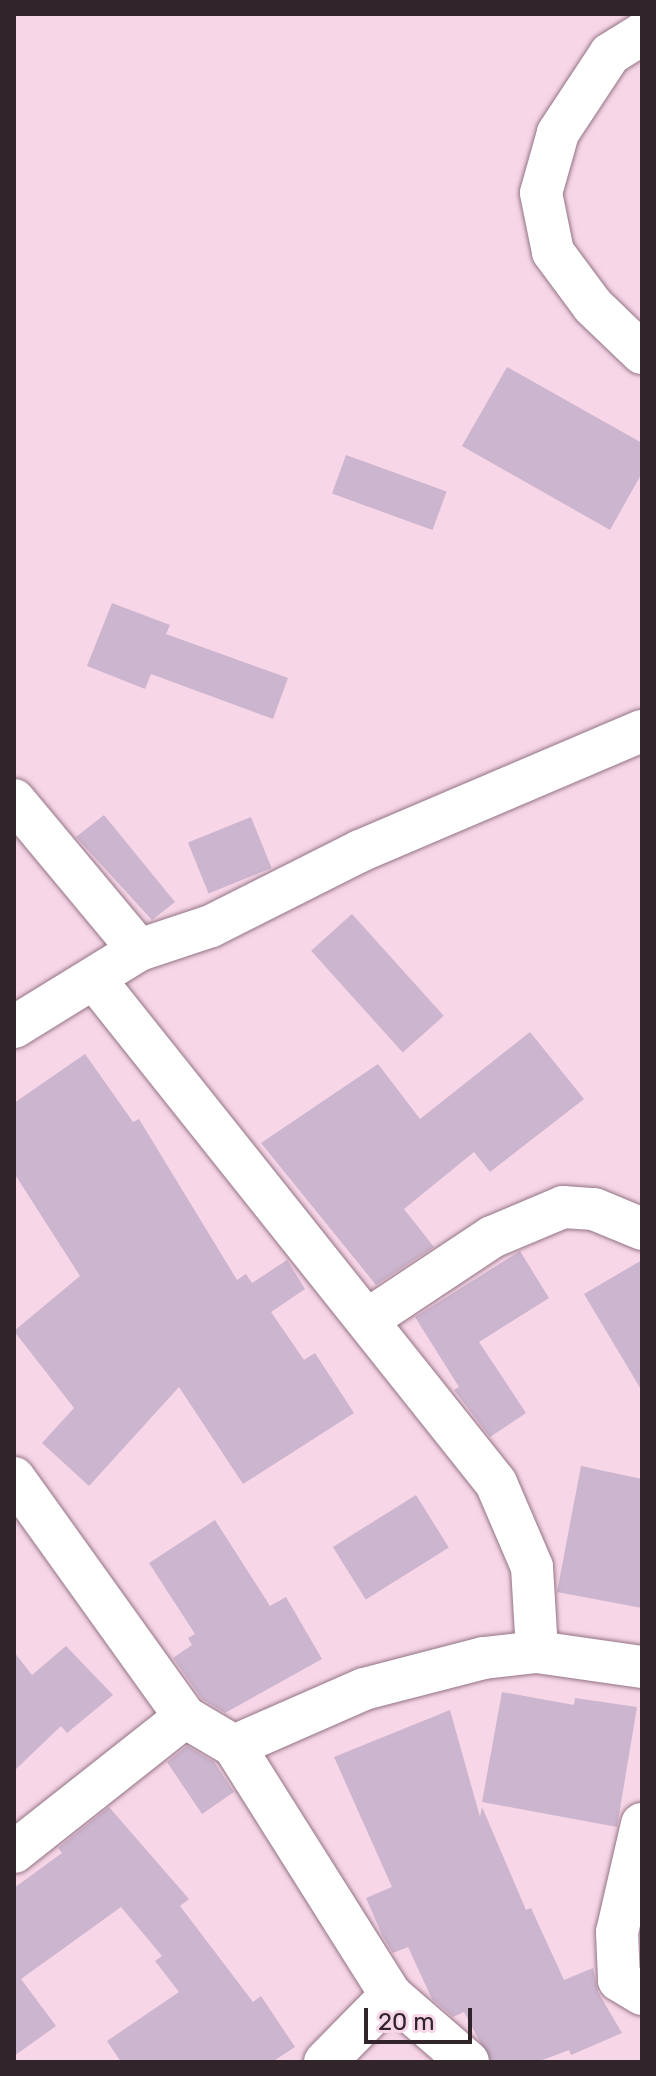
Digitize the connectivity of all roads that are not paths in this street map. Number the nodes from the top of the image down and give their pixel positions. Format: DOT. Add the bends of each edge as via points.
graph roads {
  1 [pos="642,34"];
  2 [pos="642,353"];
  3 [pos="642,731"];
  4 [pos="14,800"];
  5 [pos="139,950"];
  6 [pos="96,981"];
  7 [pos="14,1027"];
  8 [pos="642,1229"];
  9 [pos="370,1318"];
  10 [pos="14,1478"];
  11 [pos="537,1652"];
  12 [pos="642,1667"];
  13 [pos="185,1717"];
  14 [pos="234,1746"];
  15 [pos="642,1824"];
  16 [pos="14,1852"];
  17 [pos="642,1994"];
  18 [pos="391,1995"];
  19 [pos="325,2062"];
  20 [pos="468,2062"];
  1 -- 2 [label="street" via="610,54 558,133 541,193 553,252 593,306"];
  3 -- 5 [label="street" via="360,851 211,926"];
  4 -- 5 [label="street"];
  5 -- 6 [label="street"];
  6 -- 7 [label="street"];
  6 -- 9 [label="street"];
  8 -- 9 [label="street" via="594,1209 563,1207 492,1237"];
  9 -- 11 [label="street" via="496,1483 517,1524 532,1567"];
  10 -- 13 [label="street"];
  11 -- 12 [label="street"];
  11 -- 14 [label="street" via="421,1671"];
  13 -- 14 [label="street"];
  13 -- 16 [label="street"];
  14 -- 18 [label="street"];
  15 -- 17 [label="street" via="617,1932 619,1980"];
  18 -- 19 [label="street"];
  18 -- 20 [label="street"];
}
